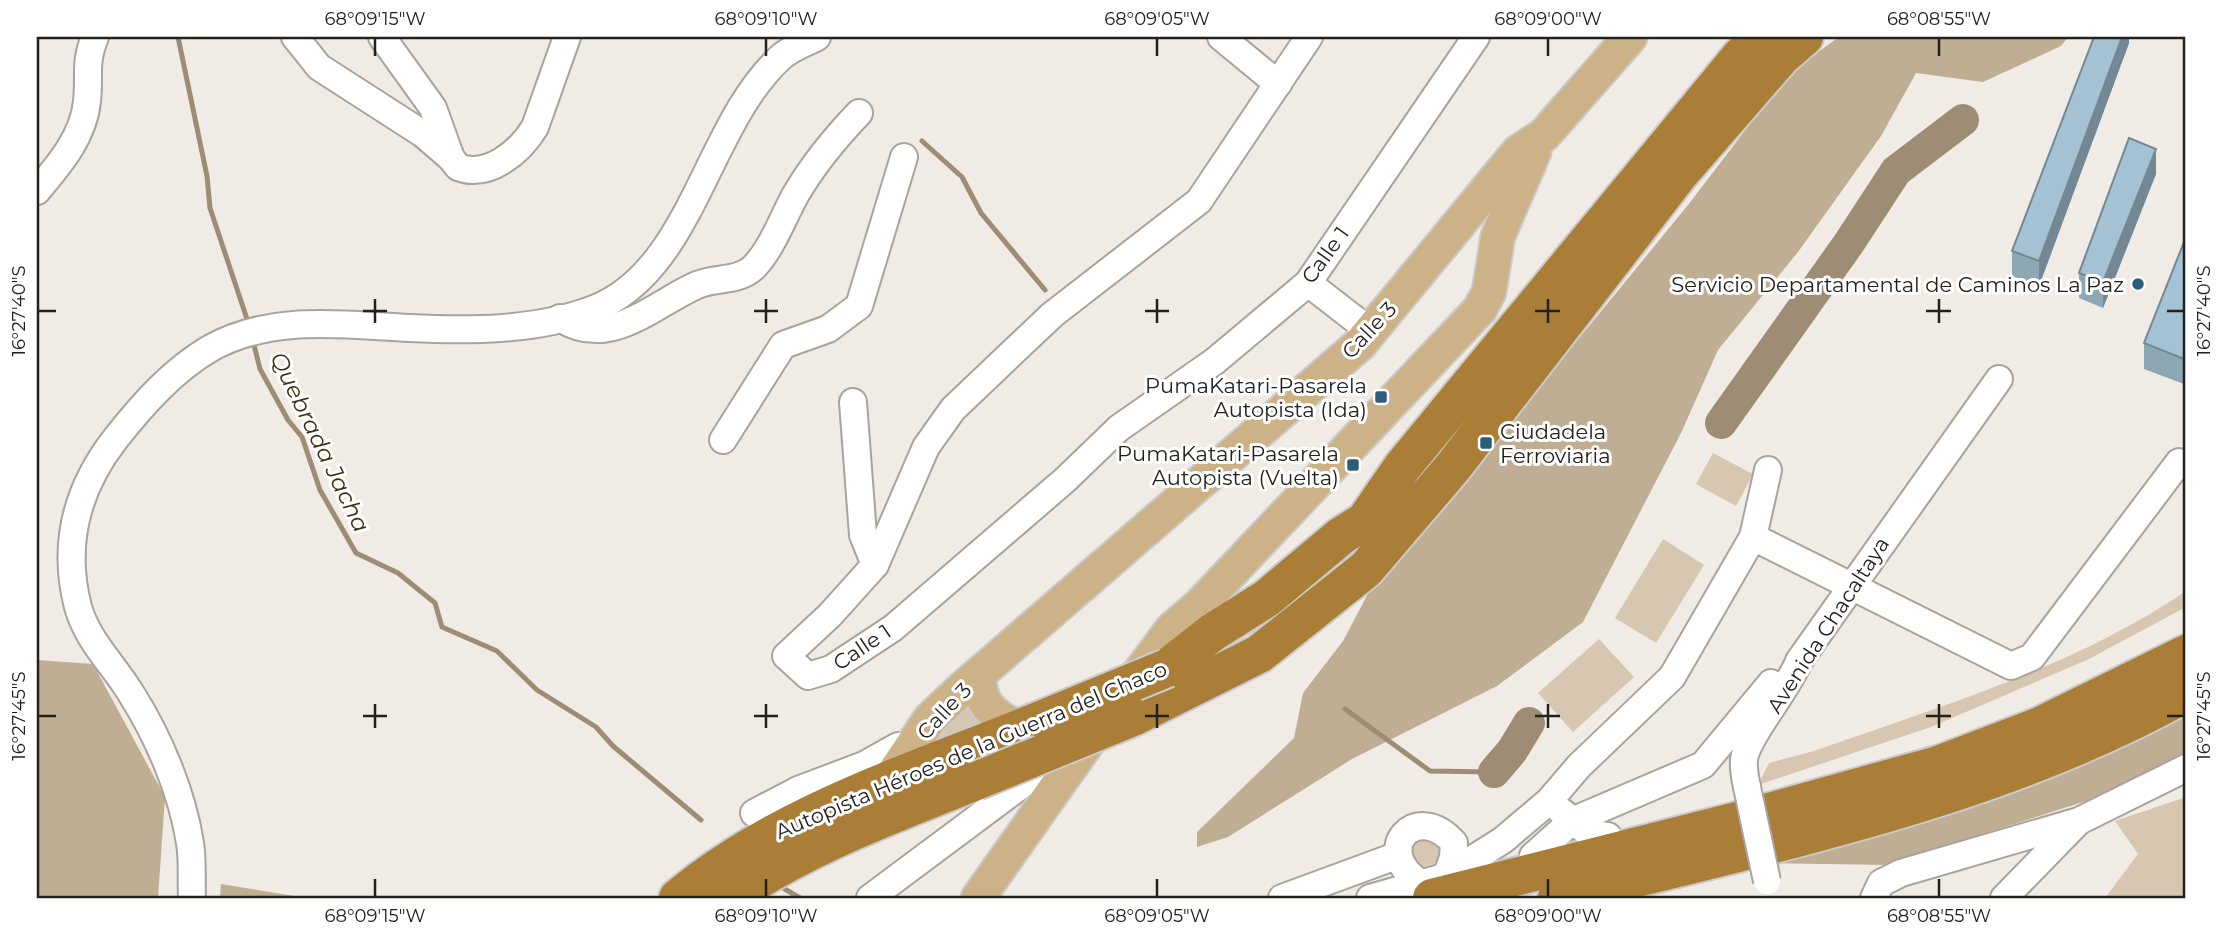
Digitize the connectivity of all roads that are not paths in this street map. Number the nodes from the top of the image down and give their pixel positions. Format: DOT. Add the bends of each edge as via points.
graph roads {
  1 [pos="95,37"];
  2 [pos="295,37"];
  3 [pos="382,37"];
  4 [pos="566,37"];
  5 [pos="817,37"];
  6 [pos="1221,37"];
  7 [pos="1309,37"];
  8 [pos="1476,37"];
  9 [pos="1630,37"];
  10 [pos="1762,37"];
  11 [pos="1804,37"];
  12 [pos="1278,84"];
  13 [pos="859,113"];
  14 [pos="1544,135"];
  15 [pos="904,157"];
  16 [pos="451,158"];
  17 [pos="37,191"];
  18 [pos="1308,283"];
  19 [pos="560,318"];
  20 [pos="1370,331"];
  21 [pos="1999,379"];
  22 [pos="853,402"];
  23 [pos="723,440"];
  24 [pos="2179,462"];
  25 [pos="1768,470"];
  26 [pos="1754,537"];
  27 [pos="875,565"];
  28 [pos="1849,588"];
  29 [pos="2186,654"];
  30 [pos="1799,661"];
  31 [pos="980,674"];
  32 [pos="2186,693"];
  33 [pos="1032,723"];
  34 [pos="912,748"];
  35 [pos="1081,750"];
  36 [pos="2186,768"];
  37 [pos="887,783"];
  38 [pos="1549,800"];
  39 [pos="1742,804"];
  40 [pos="754,813"];
  41 [pos="1572,821"];
  42 [pos="2079,821"];
  43 [pos="1608,836"];
  44 [pos="1503,841"];
  45 [pos="1454,842"];
  46 [pos="1396,856"];
  47 [pos="1533,856"];
  48 [pos="1432,886"];
  49 [pos="1768,890"];
  50 [pos="192,898"];
  51 [pos="678,898"];
  52 [pos="730,898"];
  53 [pos="870,898"];
  54 [pos="978,898"];
  55 [pos="1282,898"];
  56 [pos="1370,898"];
  57 [pos="1557,898"];
  58 [pos="1874,898"];
  59 [pos="2004,898"];
  1 -- 17 [label="street" via="86,58 88,97 80,131"];
  2 -- 16 [label="street" via="319,67 423,134"];
  3 -- 16 [label="street" via="433,108"];
  4 -- 16 [label="street" via="527,141 477,172 458,167"];
  5 -- 19 [label="street" via="783,55 751,90 682,221 641,277 594,309"];
  6 -- 12 [label="street"];
  7 -- 12 [label="street, Calle 1"];
  8 -- 18 [label="street, Calle 1"];
  9 -- 14 [label="main road, Calle 3"];
  10 -- 33 [label="highway, Autopista Héroes de la Guerra del Chaco, bridge" via="1740,57 1403,466 1365,521 1167,668"];
  11 -- 52 [label="highway, Autopista Héroes de la Guerra del Chaco, bridge" via="1781,57 1680,173 1453,467 1366,569 1259,654 1133,716 810,849"];
  12 -- 27 [label="street, Calle 1" via="1199,201 1052,315 953,409 926,447"];
  13 -- 19 [label="street" via="798,190 761,256 745,274 698,285 644,316 611,328 582,329"];
  14 -- 20 [label="main road, Calle 3" via="1518,152"];
  14 -- 35 [label="main road" via="1507,211 1489,292 1480,309 1172,629"];
  15 -- 23 [label="street" via="859,306 828,329 783,345"];
  18 -- 20 [label="street"];
  18 -- 27 [label="street, Calle 1" via="1215,361 1119,428 893,628 831,669 808,676 801,673 786,656"];
  19 -- 50 [label="street" via="463,329 309,323 244,336 214,347 161,387 89,479 74,519 70,551 79,608 97,649 148,720 169,772 191,845"];
  20 -- 31 [label="main road, Calle 3"];
  21 -- 28 [label="street, Avenida Chacaltaya"];
  22 -- 27 [label="street" via="863,535"];
  24 -- 28 [label="street" via="2032,657 2011,666"];
  25 -- 26 [label="street"];
  26 -- 28 [label="street"];
  26 -- 38 [label="street" via="1672,677"];
  28 -- 30 [label="street, Avenida Chacaltaya"];
  29 -- 39 [label="highway" via="2040,726 1938,765"];
  30 -- 39 [label="street, Avenida Chacaltaya" via="1790,684 1744,757"];
  30 -- 41 [label="street" via="1779,673 1703,765"];
  31 -- 33 [label="main road, Calle 3" via="984,703 1002,720"];
  31 -- 34 [label="main road, Calle 3" via="930,719"];
  32 -- 57 [label="highway" via="2074,749 1964,791"];
  33 -- 37 [label="highway, Autopista Héroes de la Guerra del Chaco"];
  34 -- 37 [label="main road, Calle 3"];
  34 -- 40 [label="street" via="898,746"];
  35 -- 53 [label="street" via="1045,766"];
  35 -- 54 [label="main road"];
  36 -- 42 [label="street"];
  37 -- 51 [label="highway, Autopista Héroes de la Guerra del Chaco" via="780,831"];
  38 -- 41 [label="street"];
  38 -- 44 [label="street"];
  39 -- 43 [label="street"];
  39 -- 48 [label="highway"];
  39 -- 49 [label="street, Avenida Chacaltaya, bridge"];
  41 -- 43 [label="street" via="1588,833"];
  41 -- 47 [label="street"];
  42 -- 58 [label="street" via="1901,873 1881,883"];
  42 -- 59 [label="street"];
  43 -- 47 [label="street"];
  44 -- 45 [label="street"];
  44 -- 48 [label="street"];
  45 -- 46 [label="street" via="1443,830 1414,826 1402,836"];
  45 -- 48 [label="street" via="1454,858"];
  46 -- 48 [label="street" via="1403,872"];
  46 -- 55 [label="street"];
  47 -- 48 [label="street"];
  48 -- 56 [label="street"];
}
